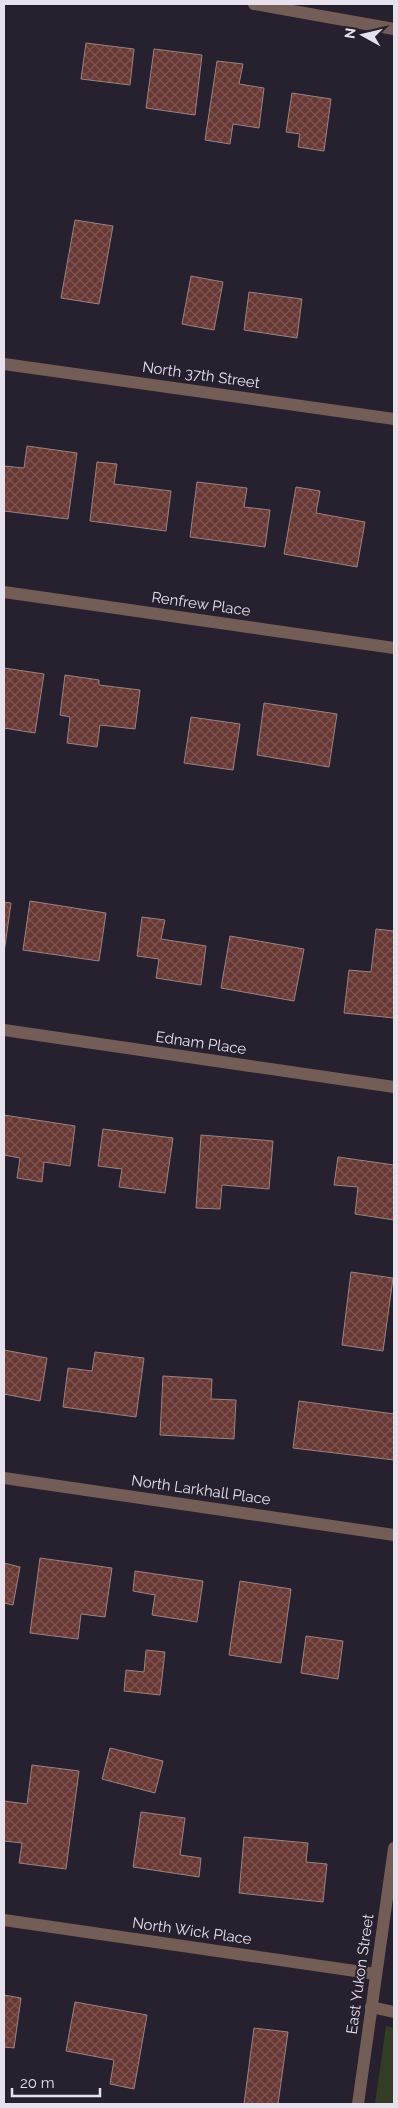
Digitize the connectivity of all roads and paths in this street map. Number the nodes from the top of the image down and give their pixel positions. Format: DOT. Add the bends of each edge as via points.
graph roads {
  1 [pos="254,4"];
  2 [pos="394,29"];
  3 [pos="4,364"];
  4 [pos="394,419"];
  5 [pos="4,592"];
  6 [pos="394,648"];
  7 [pos="4,1030"];
  8 [pos="394,1087"];
  9 [pos="4,1478"];
  10 [pos="394,1535"];
  11 [pos="394,1848"];
  12 [pos="4,1920"];
  13 [pos="376,1974"];
  14 [pos="372,2007"];
  15 [pos="394,2012"];
  16 [pos="358,2104"];
  1 -- 2 [label="street"];
  3 -- 4 [label="street, North 37th Street"];
  5 -- 6 [label="street, Renfrew Place"];
  7 -- 8 [label="street, Ednam Place"];
  9 -- 10 [label="street, North Larkhall Place"];
  11 -- 13 [label="street, East Yukon Street"];
  12 -- 13 [label="street, North Wick Place"];
  13 -- 14 [label="street, East Yukon Street"];
  14 -- 15 [label="street"];
  14 -- 16 [label="street, East Yukon Street"];
}
